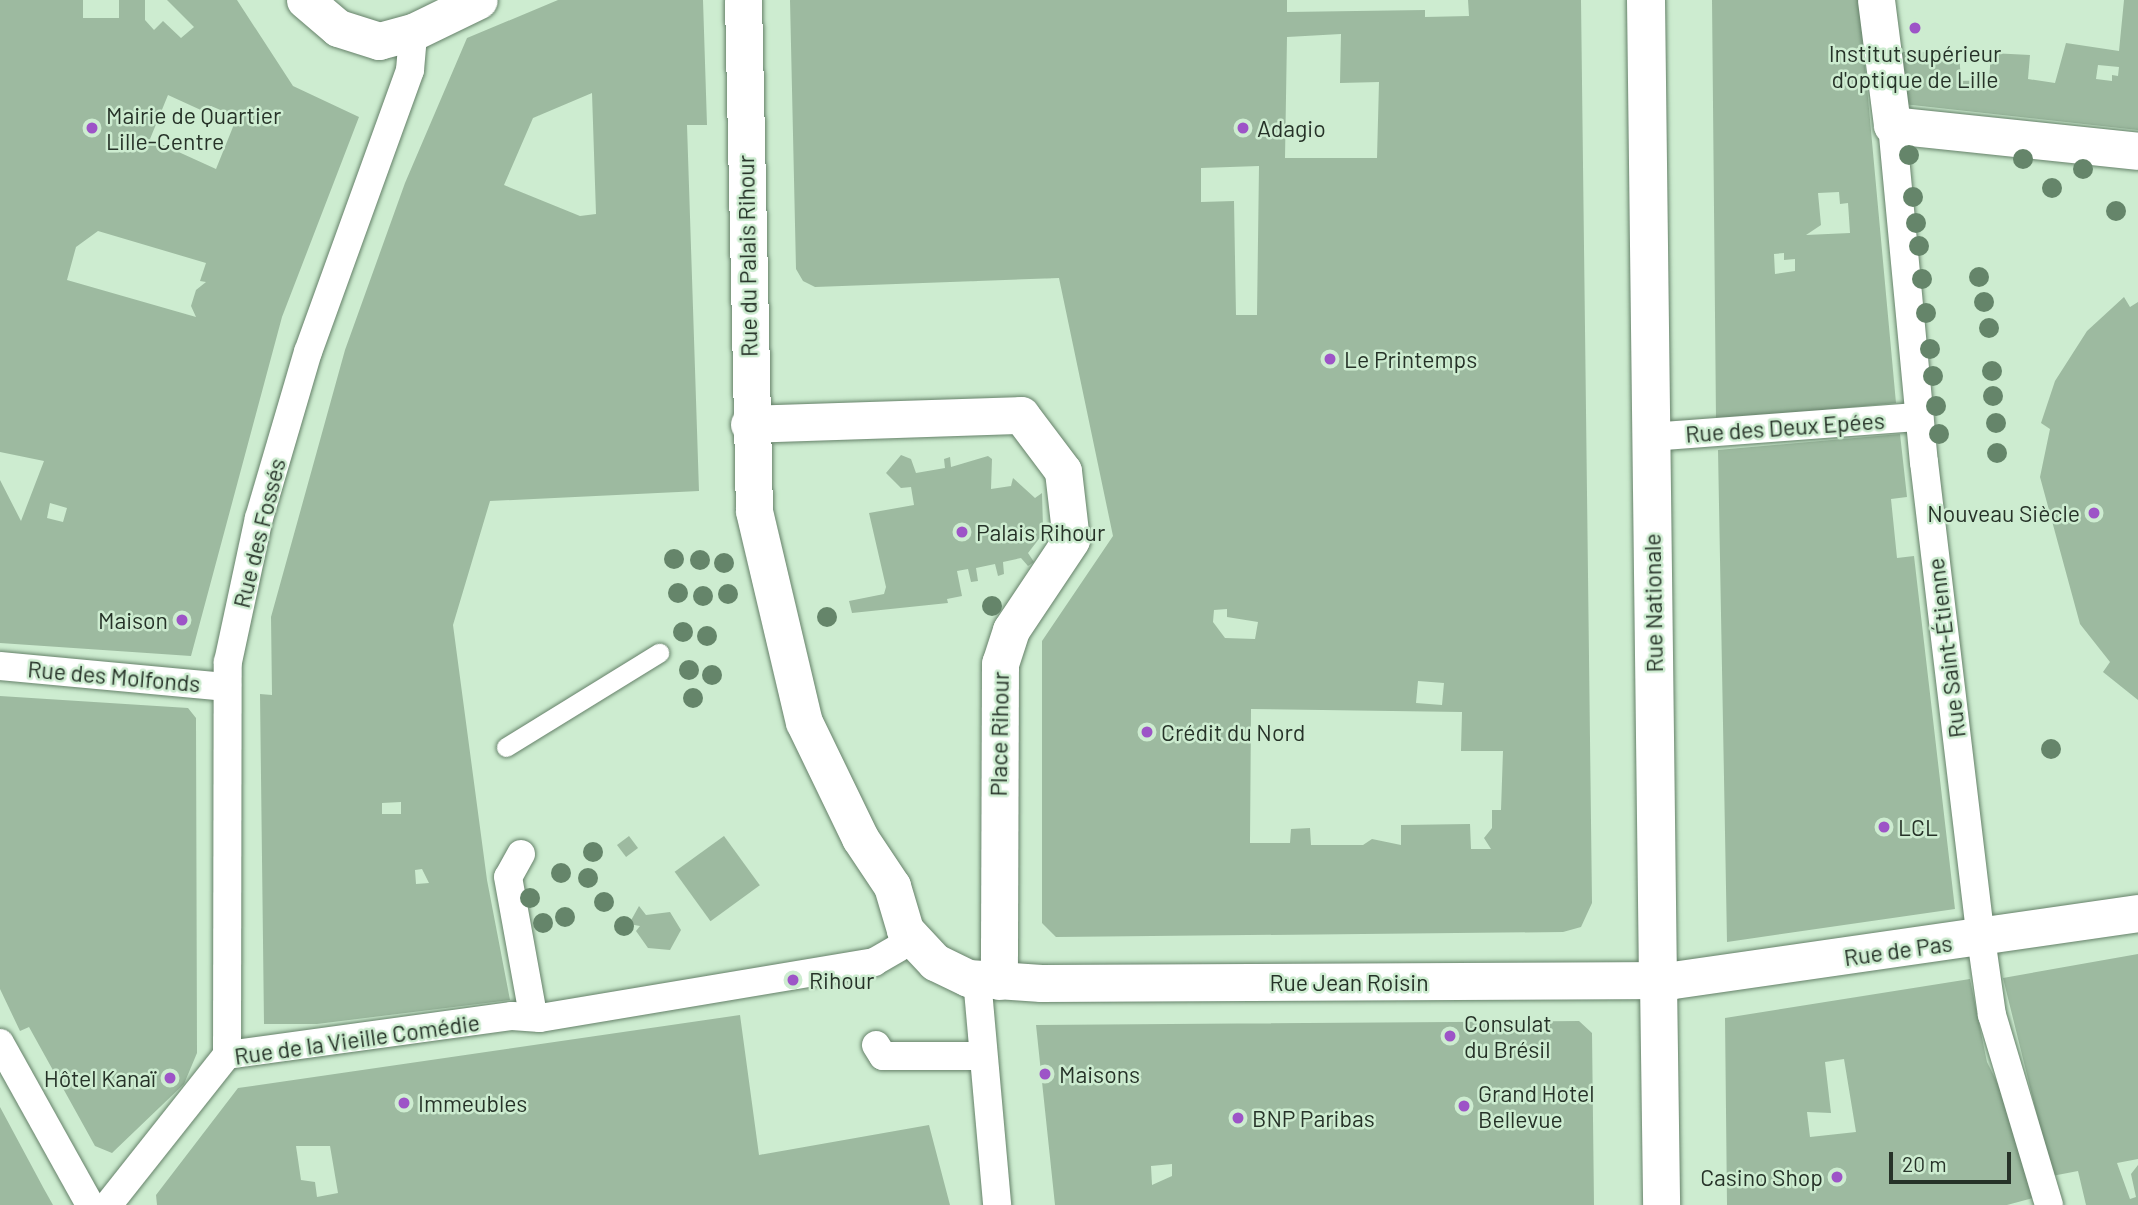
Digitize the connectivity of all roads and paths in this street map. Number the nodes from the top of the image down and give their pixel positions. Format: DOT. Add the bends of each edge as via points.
graph roads {
  1 [pos="305,0"];
  2 [pos="479,0"];
  3 [pos="744,0"];
  4 [pos="1646,0"];
  5 [pos="1876,0"];
  6 [pos="413,32"];
  7 [pos="1892,125"];
  8 [pos="2138,151"];
  9 [pos="1919,417"];
  10 [pos="750,424"];
  11 [pos="1651,438"];
  12 [pos="659,653"];
  13 [pos="0,666"];
  14 [pos="227,687"];
  15 [pos="506,747"];
  16 [pos="522,854"];
  17 [pos="2138,913"];
  18 [pos="1981,939"];
  19 [pos="898,948"];
  20 [pos="988,980"];
  21 [pos="1658,981"];
  22 [pos="521,1015"];
  23 [pos="0,1043"];
  24 [pos="876,1045"];
  25 [pos="227,1055"];
  26 [pos="981,1056"];
  27 [pos="1661,1202"];
  28 [pos="90,1205"];
  29 [pos="108,1205"];
  30 [pos="997,1205"];
  31 [pos="2049,1205"];
  1 -- 6 [label="street" via="357,37 379,41"];
  2 -- 6 [label="street"];
  3 -- 10 [label="street, Rue du Palais Rihour"];
  4 -- 11 [label="street, Rue Nationale"];
  5 -- 7 [label="street, Rue Saint-Étienne"];
  6 -- 14 [label="street, Rue des Fossés" via="410,69 352,217 259,518"];
  7 -- 8 [label="street"];
  7 -- 9 [label="street, Rue Saint-Étienne"];
  9 -- 11 [label="street, Rue des Deux Epées"];
  9 -- 18 [label="street, Rue Saint-Étienne"];
  10 -- 20 [label="street, Rue du Palais Rihour" via="754,511 799,708 835,788 892,886 911,940 946,969"];
  10 -- 20 [label="street, Place Rihour" via="1021,415 1063,471 1071,540 1011,630 1000,663"];
  11 -- 21 [label="street, Rue Nationale"];
  12 -- 15 [label="lane"];
  13 -- 14 [label="street, Rue des Molfonds"];
  14 -- 25 [label="street, Rue des Fossés"];
  16 -- 22 [label="street" via="508,877"];
  17 -- 18 [label="street, Rue de Pas"];
  18 -- 21 [label="street, Rue de Pas"];
  18 -- 31 [label="street, Rue Saint-Étienne" via="1992,1015"];
  19 -- 22 [label="street" via="874,962 540,1018"];
  20 -- 21 [label="street, Rue Jean Roisin"];
  20 -- 26 [label="street, Place Rihour"];
  21 -- 27 [label="street, Rue Nationale"];
  22 -- 25 [label="street, Rue de la Vieille Comédie"];
  23 -- 28 [label="street"];
  24 -- 26 [label="street" via="883,1056"];
  25 -- 29 [label="street, Rue de la Vieille Comédie"];
  26 -- 30 [label="street, Place Rihour"];
}
